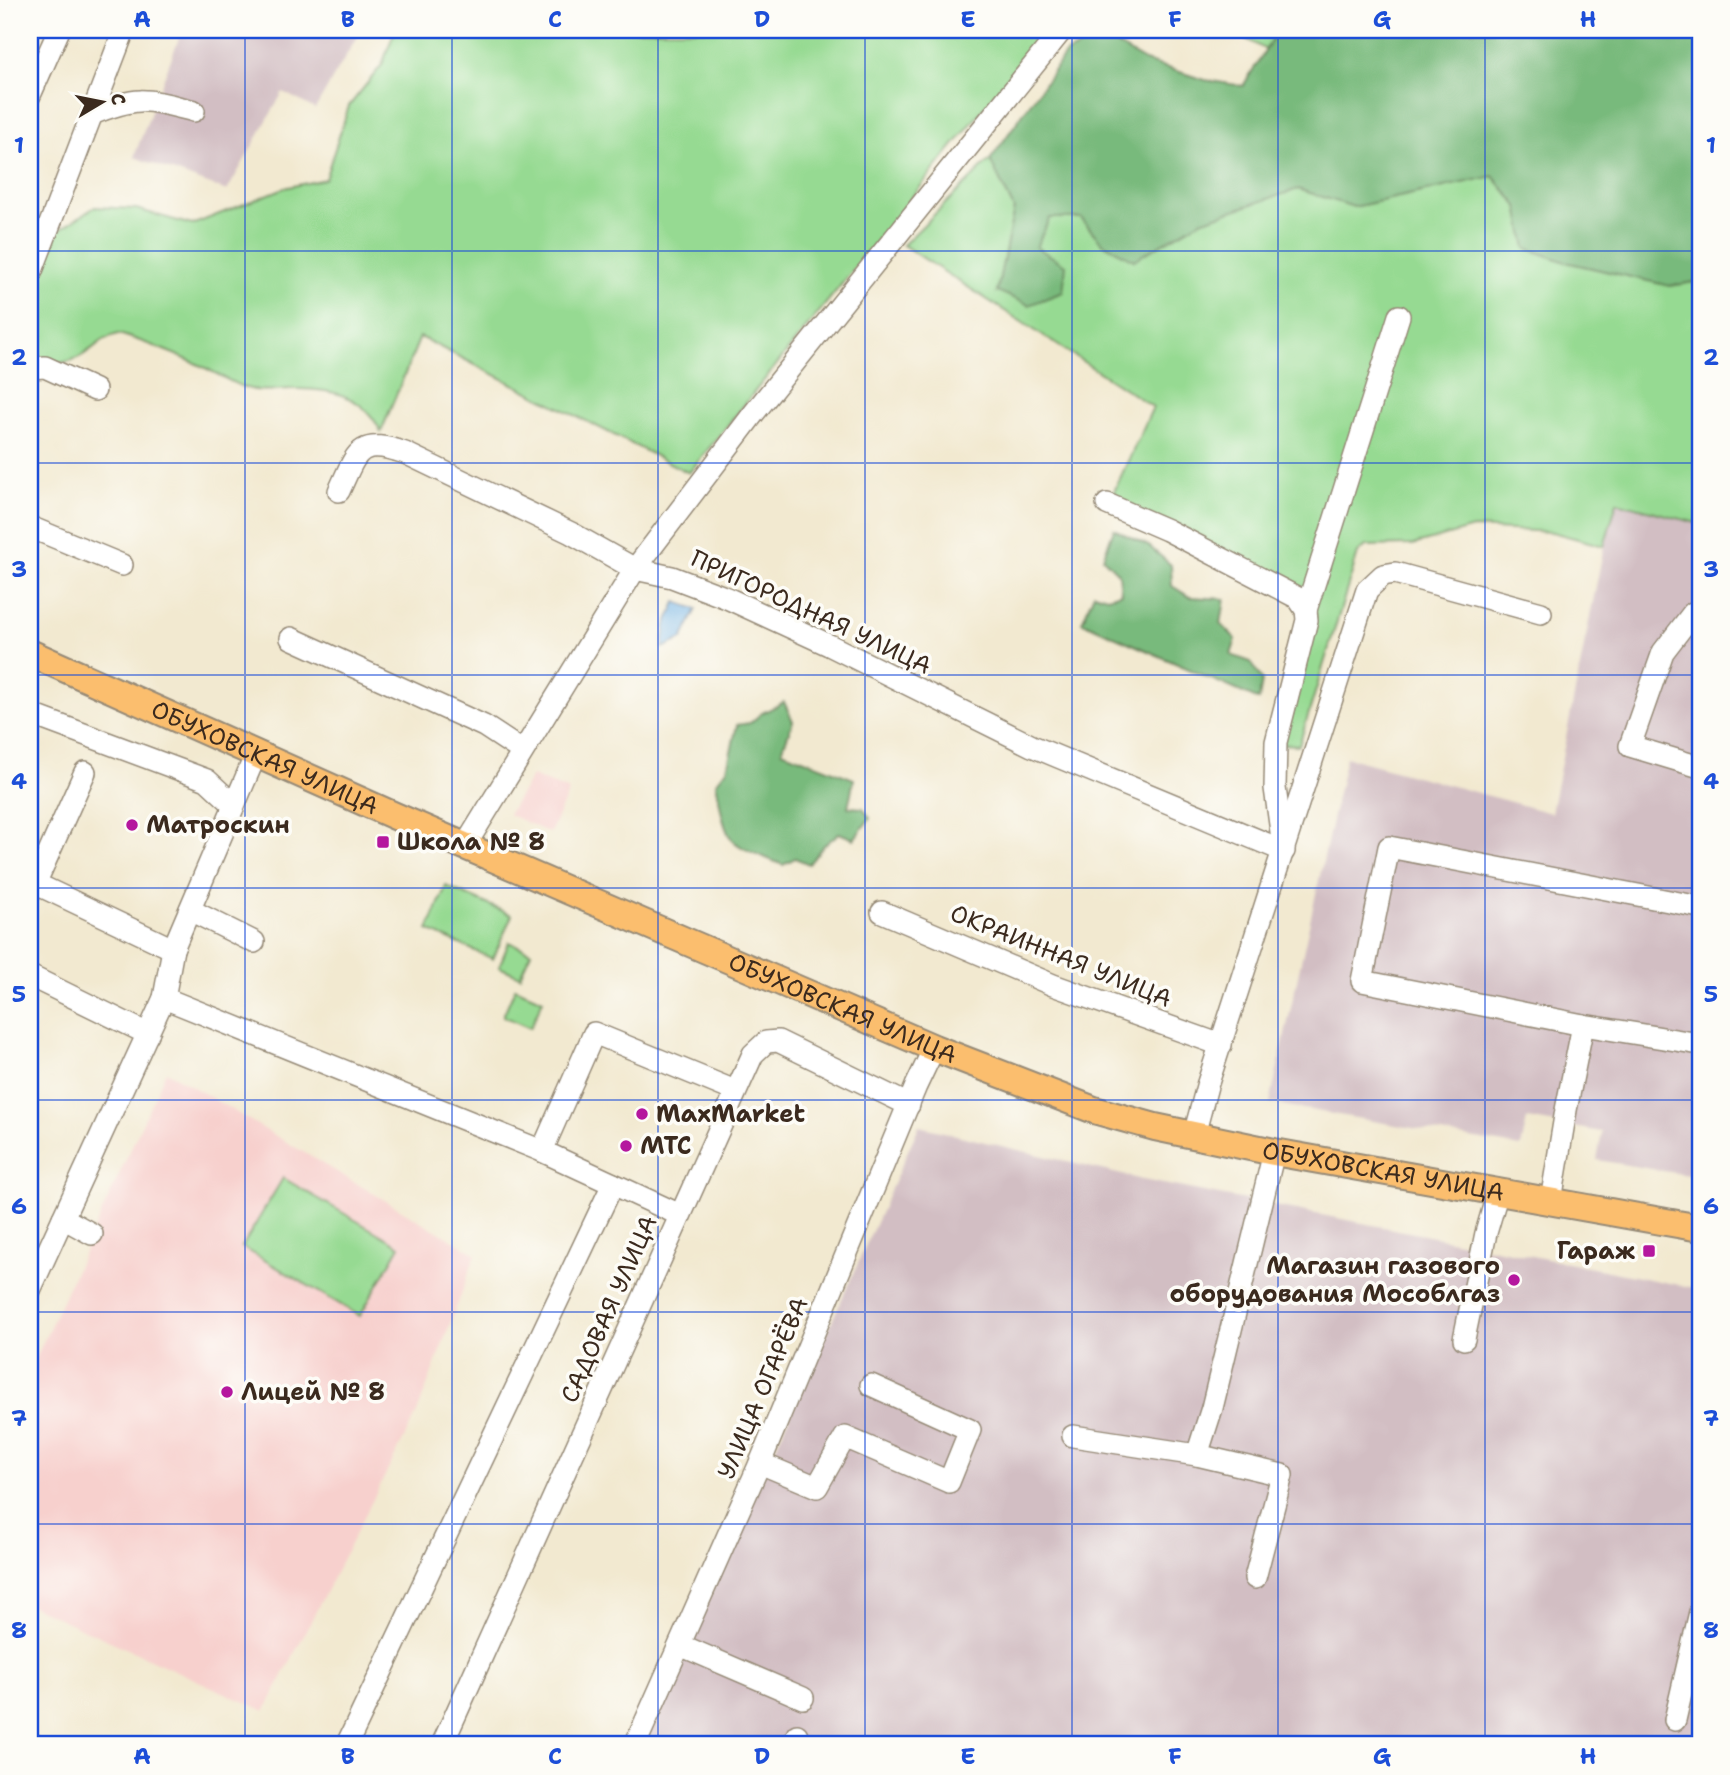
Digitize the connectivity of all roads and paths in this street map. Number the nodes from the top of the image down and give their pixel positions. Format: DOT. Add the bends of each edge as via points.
graph roads {
  1 [pos="59,30"];
  2 [pos="124,30"];
  3 [pos="1062,30"];
  4 [pos="30,95"];
  5 [pos="194,111"];
  6 [pos="92,114"];
  7 [pos="30,276"];
  8 [pos="1399,316"];
  9 [pos="30,368"];
  10 [pos="95,390"];
  11 [pos="339,491"];
  12 [pos="1107,504"];
  13 [pos="30,527"];
  14 [pos="122,565"];
  15 [pos="635,569"];
  16 [pos="1306,610"];
  17 [pos="1541,613"];
  18 [pos="1700,615"];
  19 [pos="291,638"];
  20 [pos="30,653"];
  21 [pos="30,714"];
  22 [pos="522,751"];
  23 [pos="256,754"];
  24 [pos="1700,767"];
  25 [pos="85,772"];
  26 [pos="234,805"];
  27 [pos="465,846"];
  28 [pos="1284,851"];
  29 [pos="32,882"];
  30 [pos="1700,907"];
  31 [pos="190,910"];
  32 [pos="882,912"];
  33 [pos="254,942"];
  34 [pos="173,949"];
  35 [pos="30,976"];
  36 [pos="164,998"];
  37 [pos="1583,1025"];
  38 [pos="148,1034"];
  39 [pos="1700,1044"];
  40 [pos="1222,1045"];
  41 [pos="934,1048"];
  42 [pos="735,1091"];
  43 [pos="909,1105"];
  44 [pos="1194,1135"];
  45 [pos="542,1151"];
  46 [pos="1274,1152"];
  47 [pos="613,1184"];
  48 [pos="1498,1192"];
  49 [pos="1551,1201"];
  50 [pos="680,1215"];
  51 [pos="63,1218"];
  52 [pos="1700,1228"];
  53 [pos="92,1234"];
  54 [pos="31,1281"];
  55 [pos="1464,1339"];
  56 [pos="871,1385"];
  57 [pos="1073,1436"];
  58 [pos="1197,1455"];
  59 [pos="761,1463"];
  60 [pos="1255,1578"];
  61 [pos="1700,1612"];
  62 [pos="680,1645"];
  63 [pos="803,1698"];
  64 [pos="1675,1720"];
  65 [pos="352,1745"];
  66 [pos="442,1745"];
  67 [pos="635,1745"];
  1 -- 4 [label="street"];
  2 -- 6 [label="street"];
  3 -- 15 [label="street" via="754,413"];
  5 -- 6 [label="street" via="147,99"];
  6 -- 7 [label="street"];
  8 -- 16 [label="street"];
  9 -- 10 [label="street" via="45,367"];
  11 -- 15 [label="street, ПРИГОРОДНАЯ УЛИЦА" via="362,449 386,446 571,533"];
  12 -- 16 [label="street" via="1298,598"];
  13 -- 14 [label="street"];
  15 -- 22 [label="street"];
  15 -- 28 [label="street, ПРИГОРОДНАЯ УЛИЦА" via="727,598 1032,747"];
  16 -- 28 [label="street" via="1276,742 1275,788"];
  17 -- 28 [label="street" via="1395,573 1376,579 1367,590"];
  18 -- 24 [label="street" via="1693,613 1663,652 1630,746"];
  19 -- 22 [label="street" via="484,726"];
  20 -- 23 [label="main road, ОБУХОВСКАЯ УЛИЦА"];
  21 -- 26 [label="street" via="207,780"];
  22 -- 27 [label="street"];
  23 -- 26 [label="street"];
  23 -- 27 [label="main road, ОБУХОВСКАЯ УЛИЦА"];
  25 -- 29 [label="street"];
  26 -- 31 [label="street"];
  27 -- 41 [label="main road, ОБУХОВСКАЯ УЛИЦА"];
  28 -- 40 [label="street"];
  29 -- 34 [label="street"];
  30 -- 37 [label="street" via="1389,848 1362,981"];
  31 -- 33 [label="street"];
  31 -- 34 [label="street"];
  32 -- 40 [label="street, ОКРАИННАЯ УЛИЦА" via="1053,985"];
  34 -- 36 [label="street"];
  35 -- 38 [label="street"];
  36 -- 38 [label="street"];
  36 -- 45 [label="street"];
  37 -- 39 [label="street"];
  37 -- 49 [label="street"];
  38 -- 51 [label="street"];
  40 -- 44 [label="street"];
  41 -- 43 [label="street, УЛИЦА ОГАРЁВА"];
  41 -- 44 [label="main road, ОБУХОВСКАЯ УЛИЦА" via="1094,1110"];
  42 -- 43 [label="street, САДОВАЯ УЛИЦА" via="753,1054 766,1042 778,1041"];
  42 -- 45 [label="street" via="594,1033"];
  42 -- 50 [label="street, САДОВАЯ УЛИЦА"];
  43 -- 59 [label="street, УЛИЦА ОГАРЁВА"];
  44 -- 46 [label="main road, ОБУХОВСКАЯ УЛИЦА"];
  45 -- 47 [label="street"];
  46 -- 48 [label="main road, ОБУХОВСКАЯ УЛИЦА"];
  46 -- 58 [label="street"];
  47 -- 50 [label="street"];
  47 -- 65 [label="street" via="349,1740"];
  48 -- 49 [label="main road, ОБУХОВСКАЯ УЛИЦА"];
  48 -- 55 [label="street"];
  49 -- 52 [label="main road, ОБУХОВСКАЯ УЛИЦА"];
  50 -- 66 [label="street, САДОВАЯ УЛИЦА"];
  51 -- 53 [label="street"];
  51 -- 54 [label="street"];
  56 -- 59 [label="street" via="970,1430 949,1482 845,1437 817,1487"];
  57 -- 58 [label="street"];
  58 -- 60 [label="street" via="1282,1475"];
  59 -- 62 [label="street, УЛИЦА ОГАРЁВА"];
  61 -- 64 [label="street"];
  62 -- 63 [label="street"];
  62 -- 67 [label="street, УЛИЦА ОГАРЁВА"];
}
